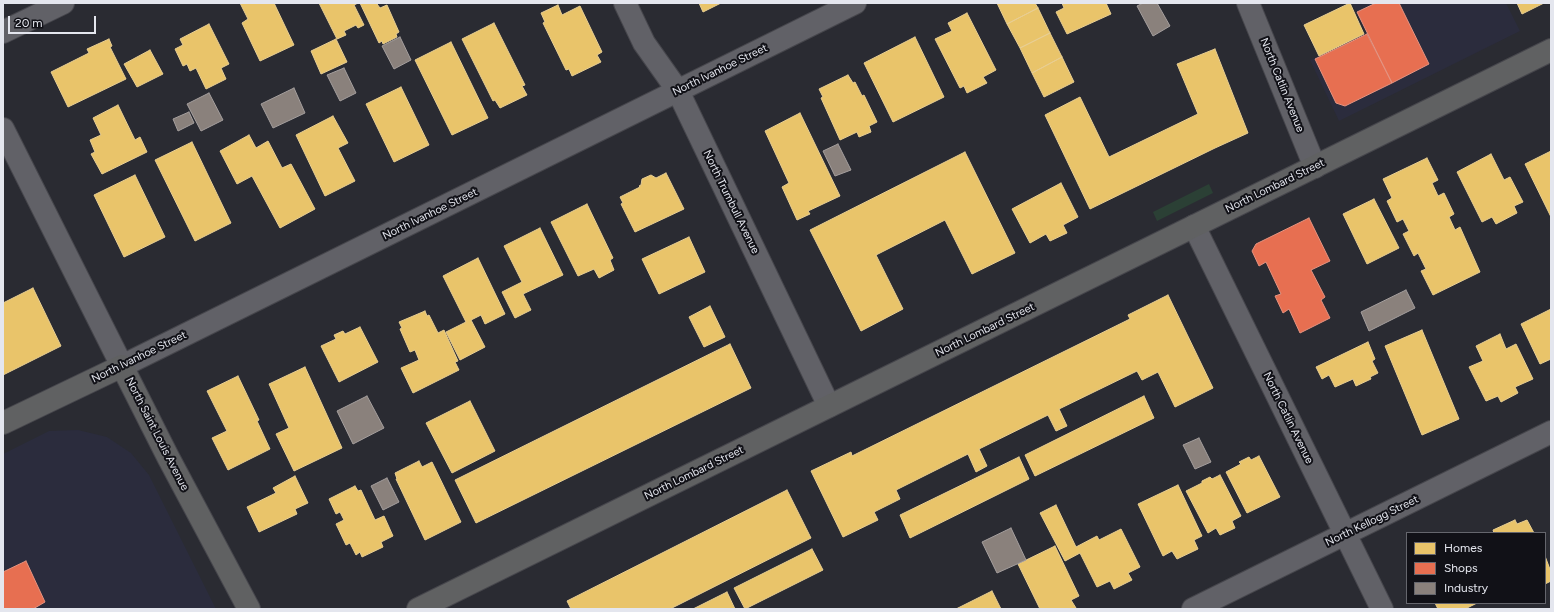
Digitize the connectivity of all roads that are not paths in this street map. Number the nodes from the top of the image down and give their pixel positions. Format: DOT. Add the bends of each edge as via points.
graph roads {
  1 [pos="63,3"];
  2 [pos="625,3"];
  3 [pos="855,3"];
  4 [pos="1248,3"];
  5 [pos="3,32"];
  6 [pos="1551,50"];
  7 [pos="678,91"];
  8 [pos="3,129"];
  9 [pos="1315,167"];
  10 [pos="1194,226"];
  11 [pos="122,366"];
  12 [pos="829,406"];
  13 [pos="3,423"];
  14 [pos="1551,432"];
  15 [pos="1345,534"];
  16 [pos="249,609"];
  17 [pos="418,609"];
  18 [pos="1193,609"];
  19 [pos="1382,609"];
  1 -- 5 [label="street"];
  2 -- 7 [label="street, North Trumbull Avenue" via="644,43"];
  3 -- 7 [label="street, North Ivanhoe Street"];
  4 -- 9 [label="street, North Catlin Avenue"];
  6 -- 9 [label="main road, North Lombard Street"];
  7 -- 11 [label="street, North Ivanhoe Street"];
  7 -- 12 [label="street, North Trumbull Avenue"];
  8 -- 11 [label="street, North Saint Louis Avenue"];
  9 -- 10 [label="main road, North Lombard Street"];
  10 -- 12 [label="main road, North Lombard Street"];
  10 -- 15 [label="street, North Catlin Avenue"];
  11 -- 13 [label="main road, North Ivanhoe Street"];
  11 -- 16 [label="main road, North Saint Louis Avenue"];
  12 -- 17 [label="main road, North Lombard Street"];
  14 -- 15 [label="street, North Kellogg Street"];
  15 -- 18 [label="street, North Kellogg Street"];
  15 -- 19 [label="street, North Catlin Avenue"];
}
